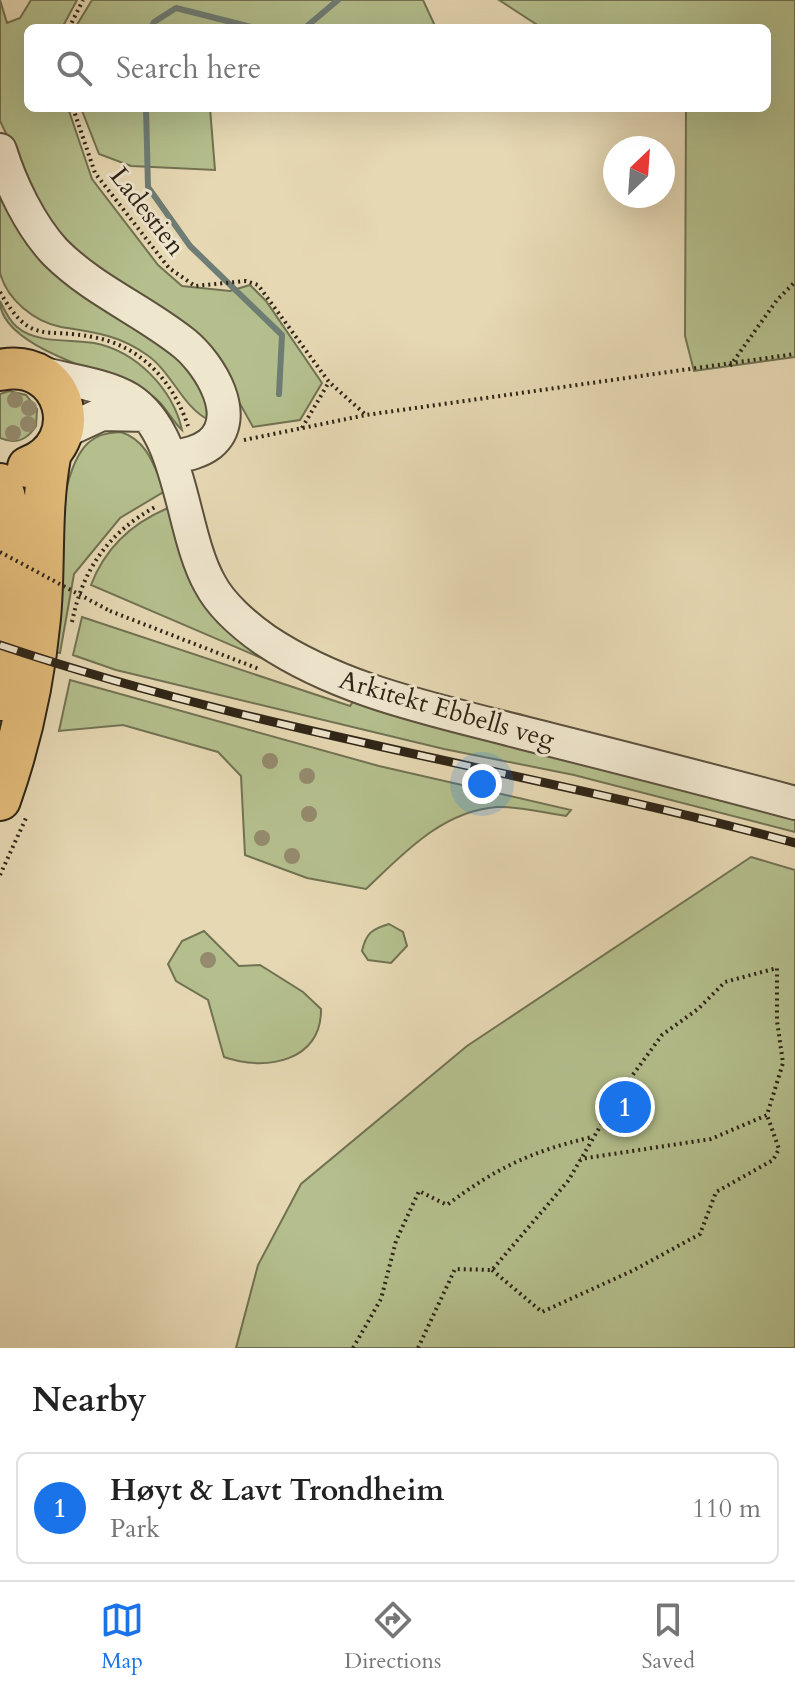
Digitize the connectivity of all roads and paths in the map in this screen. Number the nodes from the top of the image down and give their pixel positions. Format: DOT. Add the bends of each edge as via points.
graph roads {
  1 [pos="83,0"];
  2 [pos="71,24"];
  3 [pos="74,112"];
  4 [pos="0,150"];
  5 [pos="795,282"];
  6 [pos="0,292"];
  7 [pos="795,354"];
  8 [pos="14,363"];
  9 [pos="730,366"];
  10 [pos="329,382"];
  11 [pos="147,415"];
  12 [pos="366,415"];
  13 [pos="302,428"];
  14 [pos="201,435"];
  15 [pos="56,445"];
  16 [pos="170,458"];
  17 [pos="0,467"];
  18 [pos="0,484"];
  19 [pos="162,503"];
  20 [pos="0,552"];
  21 [pos="87,571"];
  22 [pos="265,671"];
  23 [pos="0,700"];
  24 [pos="0,800"];
  25 [pos="795,803"];
  26 [pos="767,1115"];
  27 [pos="593,1137"];
  28 [pos="580,1159"];
  29 [pos="492,1270"];
  30 [pos="353,1348"];
  31 [pos="418,1348"];
  1 -- 2 [label="path"];
  3 -- 10 [label="path, Ladestien" via="95,173 169,268 186,282 209,287 246,281 258,285"];
  4 -- 14 [label="street" via="30,216 53,250 92,285 185,344 207,366 224,405 223,421"];
  5 -- 9 [label="path"];
  6 -- 14 [label="path" via="23,325 43,334 91,336 133,352 170,387"];
  7 -- 9 [label="path"];
  8 -- 11 [label="street, Arkitekt Ebbells veg" via="117,394"];
  8 -- 15 [label="main road" via="48,380 63,404"];
  9 -- 12 [label="path"];
  10 -- 12 [label="path, Ladestien"];
  10 -- 13 [label="path"];
  11 -- 15 [label="street" via="102,414"];
  11 -- 16 [label="street, Arkitekt Ebbells veg"];
  12 -- 13 [label="path"];
  13 -- 14 [label="path"];
  14 -- 16 [label="street" via="196,452"];
  15 -- 17 [label="main road" via="30,467"];
  15 -- 24 [label="main road" via="45,483 32,687"];
  16 -- 25 [label="street, Arkitekt Ebbells veg" via="195,551 211,586 253,631 299,660 353,685 417,705"];
  18 -- 23 [label="main road" via="10,542 13,611"];
  19 -- 21 [label="path" via="131,520"];
  20 -- 22 [label="path, bridge" via="110,611"];
  26 -- 27 [label="path" via="783,1063 777,968 725,982 662,1035"];
  26 -- 28 [label="path" via="711,1139"];
  26 -- 29 [label="path" via="779,1149 773,1160 716,1192 700,1234 542,1312"];
  27 -- 28 [label="path"];
  27 -- 30 [label="path" via="540,1149 489,1173 447,1205 419,1191 396,1241 381,1299"];
  28 -- 29 [label="path" via="568,1181"];
  29 -- 31 [label="path" via="455,1269"];
}
